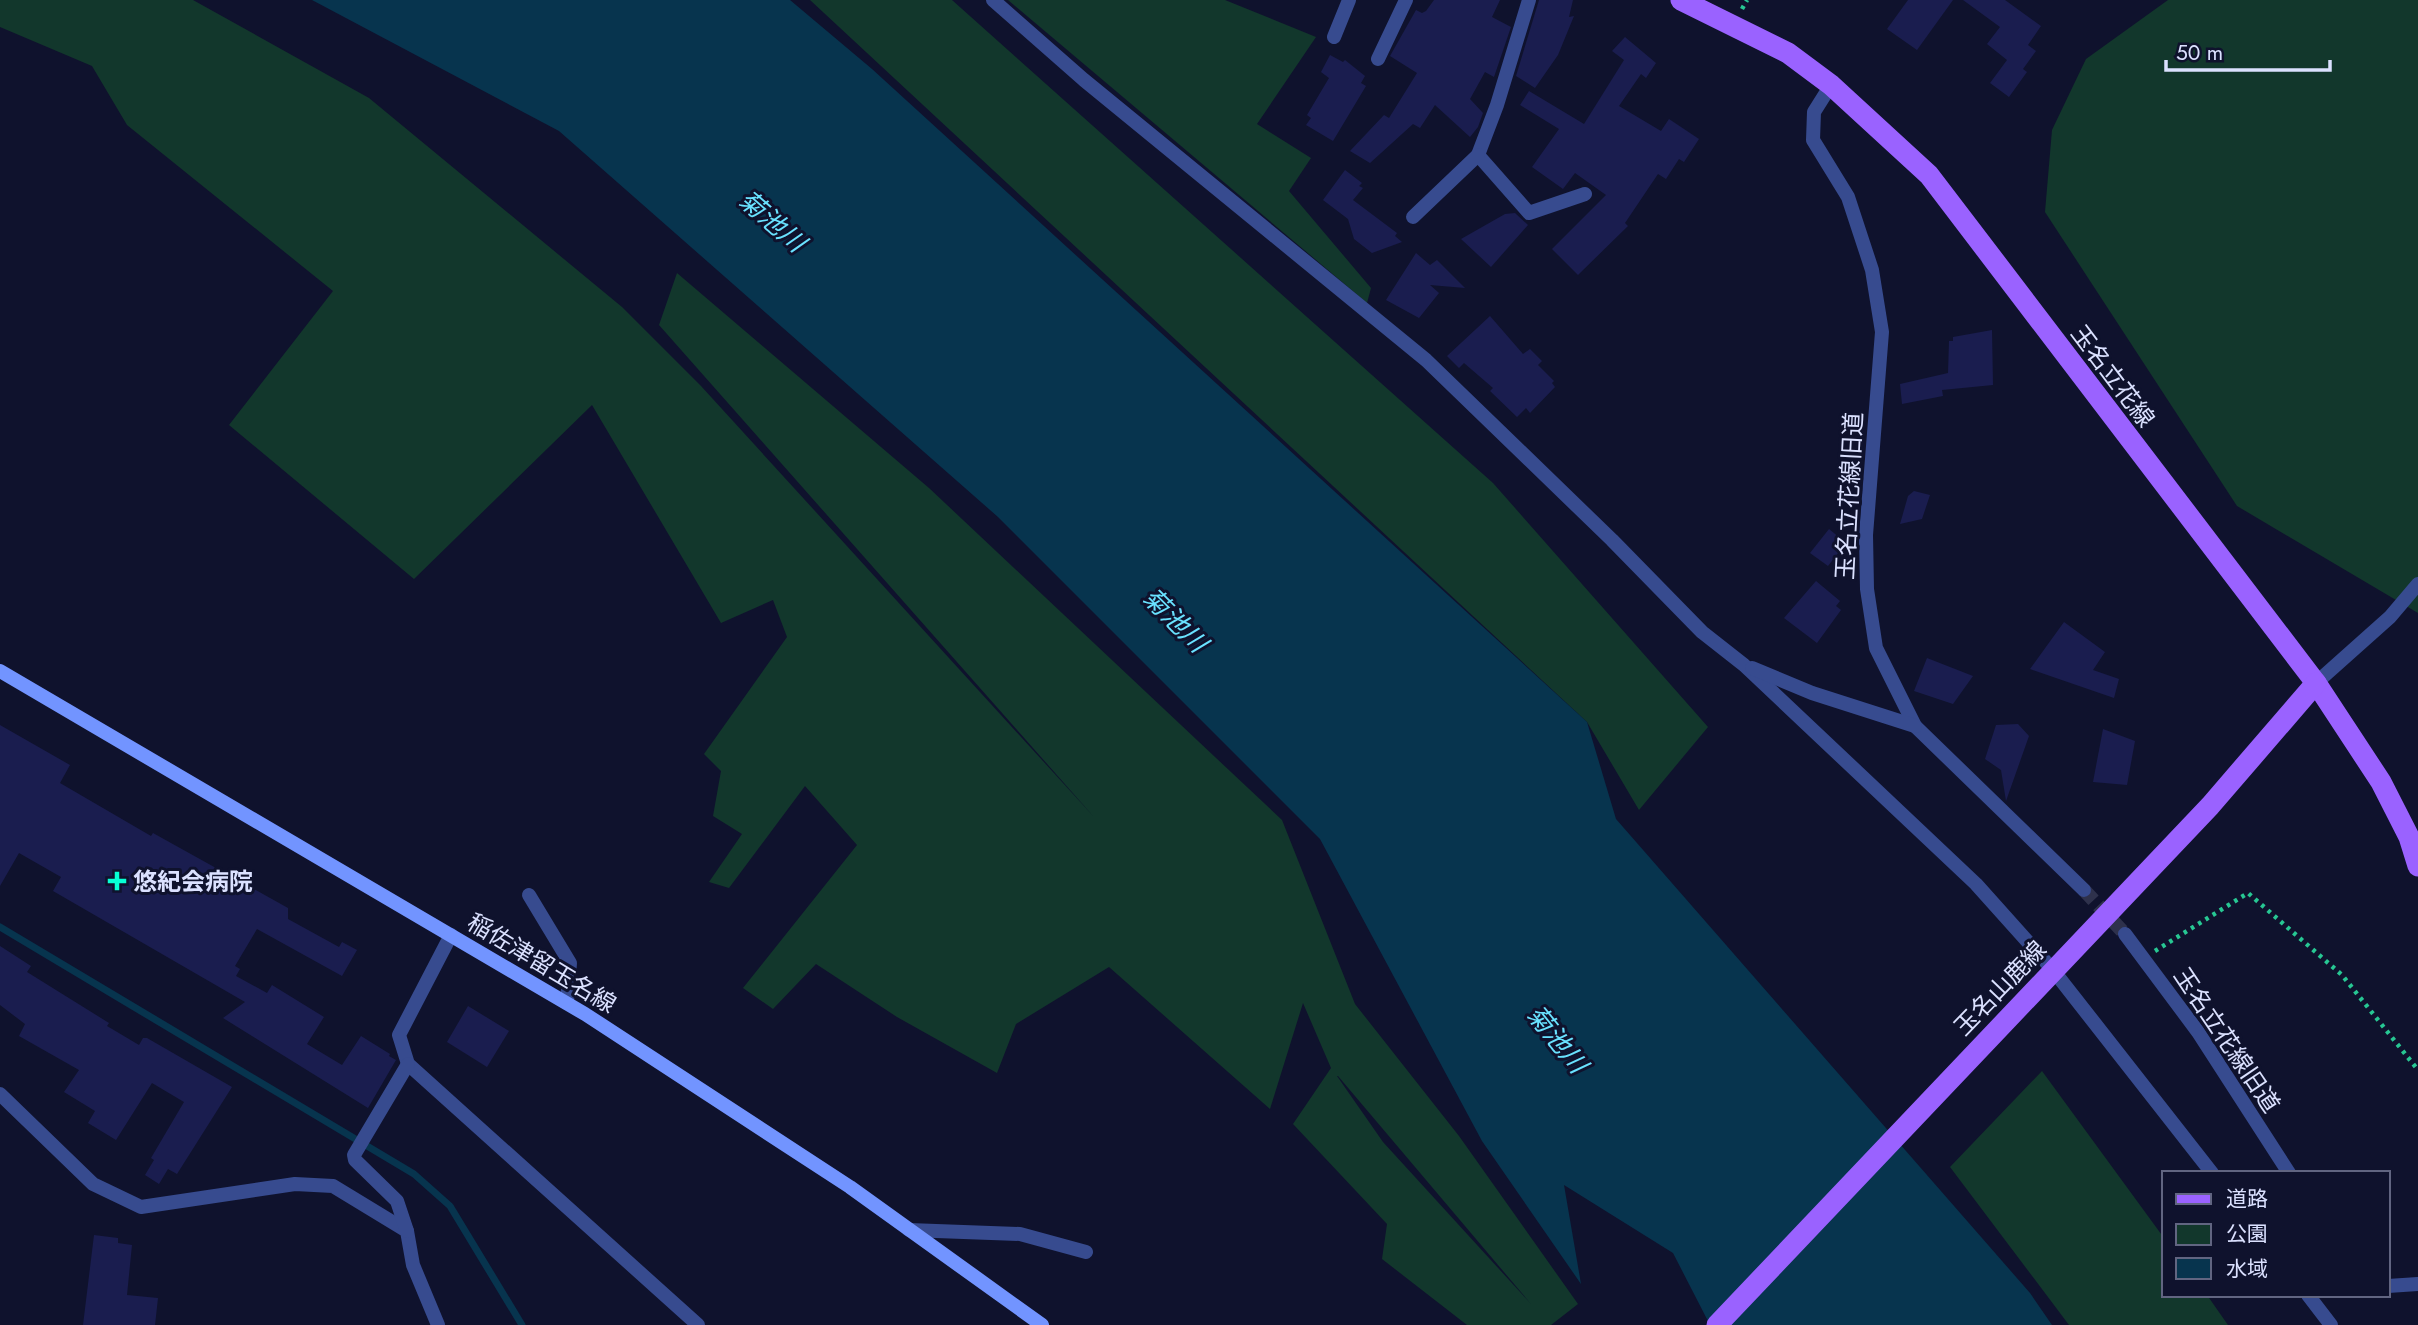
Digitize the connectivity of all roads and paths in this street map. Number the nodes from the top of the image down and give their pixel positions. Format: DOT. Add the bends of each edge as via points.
graph roads {
  1 [pos="993,0"];
  2 [pos="1349,0"];
  3 [pos="1406,0"];
  4 [pos="1529,0"];
  5 [pos="1681,0"];
  6 [pos="1334,37"];
  7 [pos="1378,59"];
  8 [pos="1831,85"];
  9 [pos="1478,155"];
  10 [pos="1585,194"];
  11 [pos="1413,218"];
  12 [pos="2418,584"];
  13 [pos="1744,665"];
  14 [pos="0,671"];
  15 [pos="2316,683"];
  16 [pos="1915,726"];
  17 [pos="2418,866"];
  18 [pos="2084,890"];
  19 [pos="529,895"];
  20 [pos="2125,934"];
  21 [pos="451,935"];
  22 [pos="2143,959"];
  23 [pos="2053,971"];
  24 [pos="567,1003"];
  25 [pos="408,1064"];
  26 [pos="2418,1070"];
  27 [pos="0,1094"];
  28 [pos="2210,1171"];
  29 [pos="2288,1171"];
  30 [pos="909,1230"];
  31 [pos="407,1231"];
  32 [pos="1086,1252"];
  33 [pos="2418,1284"];
  34 [pos="2390,1286"];
  35 [pos="2310,1297"];
  36 [pos="438,1325"];
  37 [pos="698,1325"];
  38 [pos="1042,1325"];
  39 [pos="1717,1325"];
  40 [pos="2331,1325"];
  1 -- 13 [label="street" via="1426,360 1702,632"];
  2 -- 6 [label="street"];
  3 -- 7 [label="street"];
  4 -- 9 [label="street"];
  5 -- 8 [label="main road, 玉名立花線" via="1788,53"];
  8 -- 15 [label="main road, 玉名立花線" via="1929,175"];
  8 -- 16 [label="street, 玉名立花線旧道" via="1814,112 1813,139 1848,197 1872,270 1882,332 1866,536 1867,589 1875,648"];
  9 -- 10 [label="street" via="1529,213"];
  9 -- 11 [label="street"];
  12 -- 15 [label="street" via="2390,617"];
  13 -- 16 [label="street" via="1812,693"];
  13 -- 23 [label="street" via="1976,884"];
  14 -- 21 [label="main road, 稲佐津留玉名線"];
  15 -- 17 [label="main road, 玉名立花線" via="2381,782"];
  15 -- 23 [label="main road, 玉名山鹿線" via="2210,806"];
  16 -- 18 [label="street, 玉名立花線旧道"];
  19 -- 24 [label="street" via="570,963"];
  20 -- 22 [label="street, 玉名立花線旧道"];
  21 -- 24 [label="main road, 稲佐津留玉名線"];
  21 -- 25 [label="street" via="399,1035"];
  22 -- 26 [label="path" via="2248,893 2342,975"];
  22 -- 29 [label="street, 玉名立花線旧道" via="2199,1032"];
  23 -- 28 [label="street"];
  23 -- 39 [label="main road, 玉名山鹿線"];
  24 -- 30 [label="main road, 稲佐津留玉名線"];
  25 -- 31 [label="street" via="354,1155 397,1201"];
  25 -- 37 [label="street"];
  27 -- 31 [label="street" via="93,1184 141,1207 295,1184 333,1186"];
  30 -- 32 [label="street" via="1020,1234"];
  30 -- 38 [label="main road, 稲佐津留玉名線"];
  31 -- 36 [label="street" via="413,1265"];
  33 -- 34 [label="street"];
  35 -- 40 [label="street"];
}
